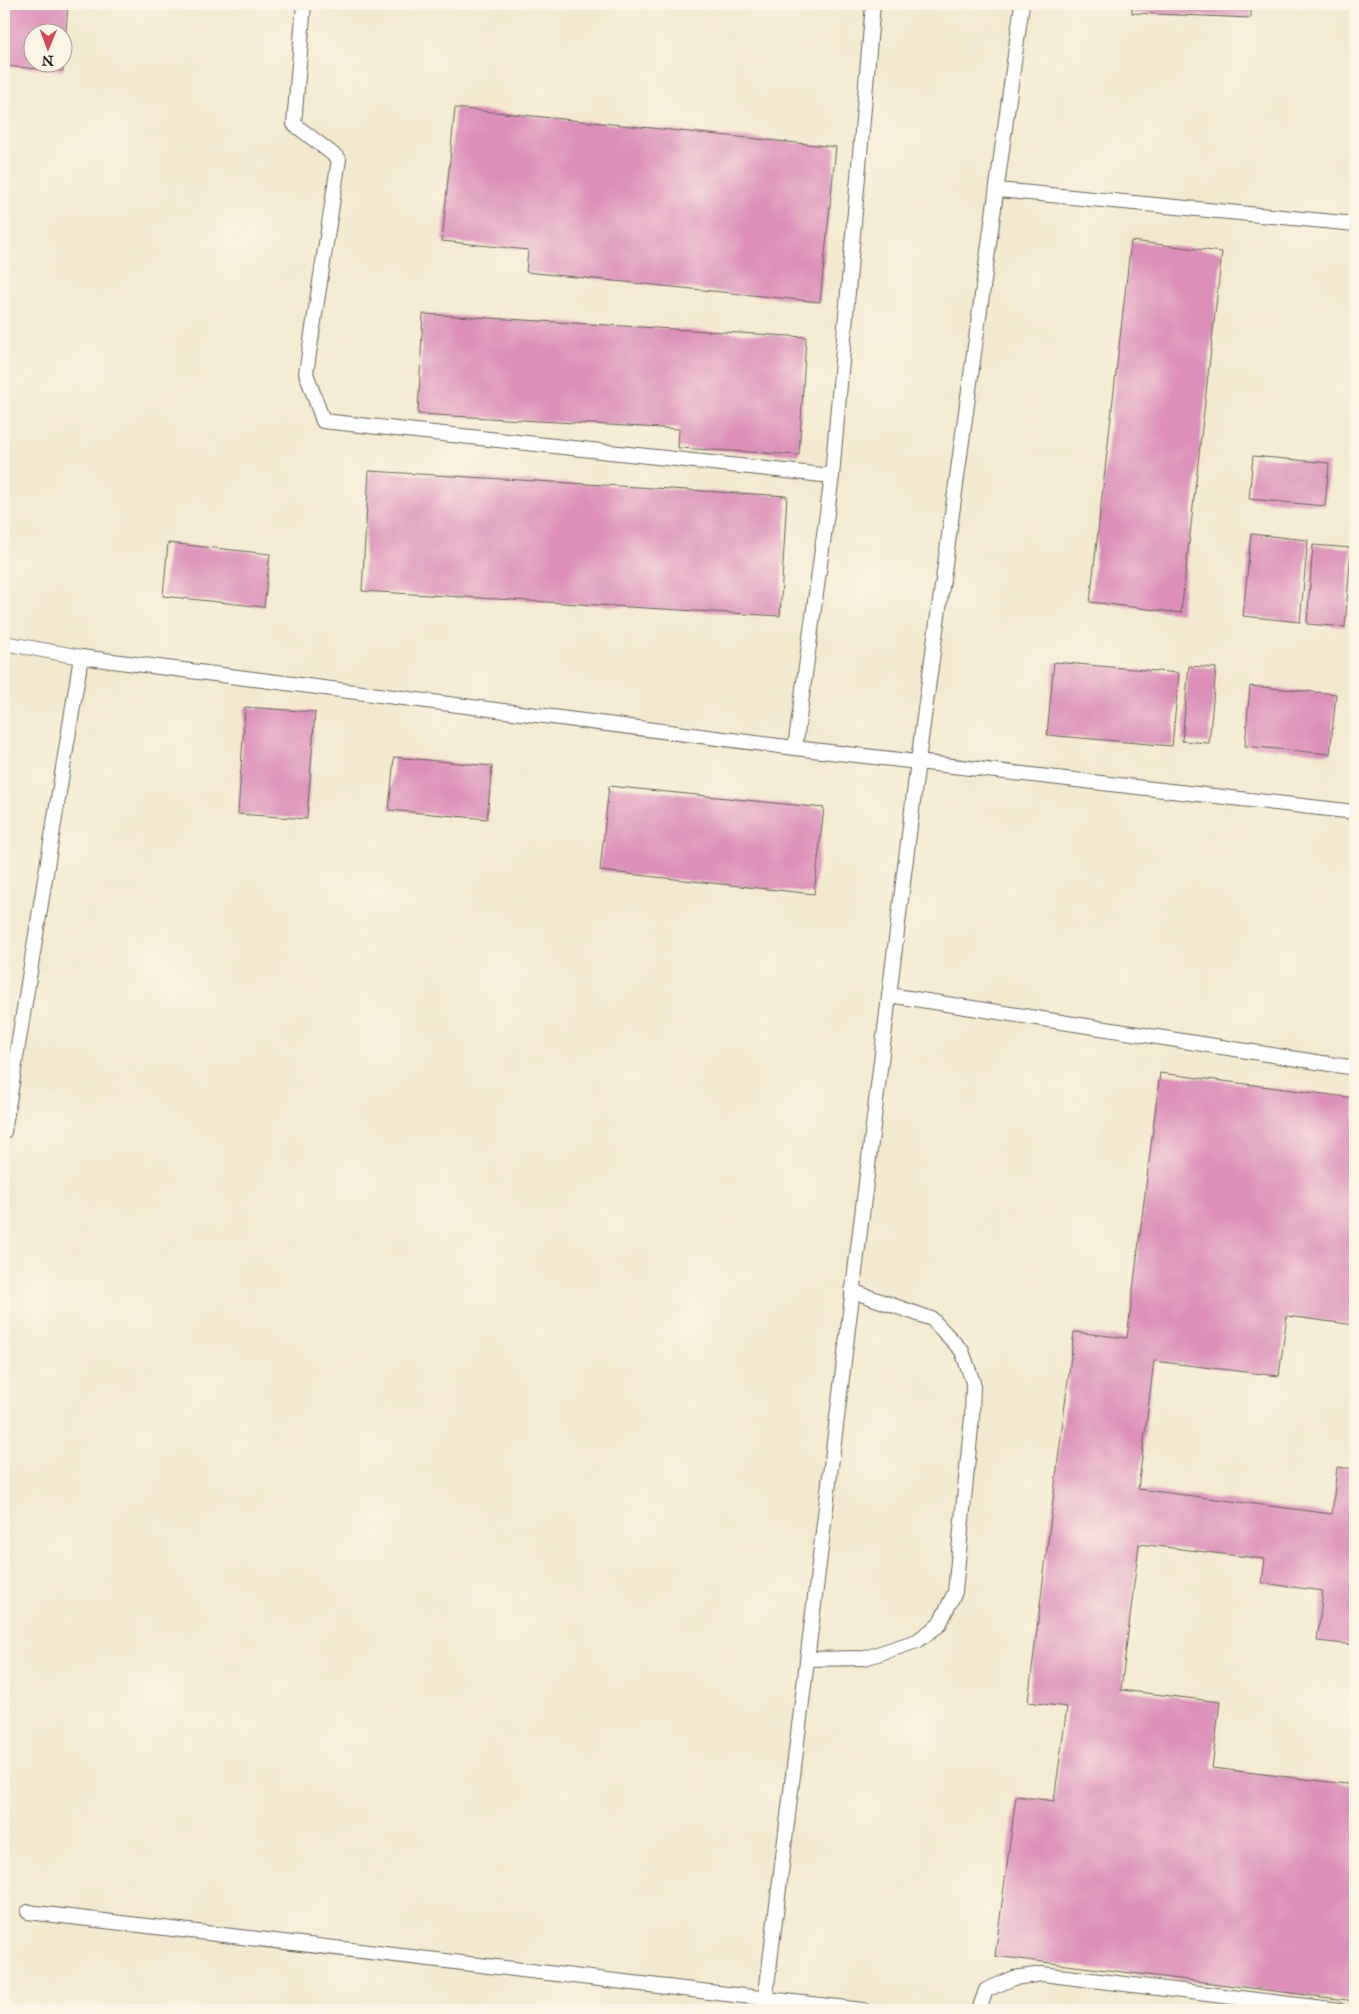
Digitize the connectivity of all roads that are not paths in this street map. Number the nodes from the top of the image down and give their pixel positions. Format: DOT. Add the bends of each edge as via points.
graph roads {
  1 [pos="304,4"];
  2 [pos="873,4"];
  3 [pos="1022,4"];
  4 [pos="998,190"];
  5 [pos="1355,224"];
  6 [pos="832,476"];
  7 [pos="4,643"];
  8 [pos="81,656"];
  9 [pos="795,748"];
  10 [pos="918,761"];
  11 [pos="1355,812"];
  12 [pos="889,995"];
  13 [pos="1355,1068"];
  14 [pos="4,1132"];
  15 [pos="852,1291"];
  16 [pos="807,1659"];
  17 [pos="28,1912"];
  18 [pos="764,2005"];
  19 [pos="863,2010"];
  20 [pos="979,2010"];
  21 [pos="1340,2010"];
  1 -- 6 [label="lane" via="294,124 339,159 306,373 323,421"];
  2 -- 6 [label="lane"];
  3 -- 4 [label="lane"];
  4 -- 5 [label="lane"];
  4 -- 10 [label="lane"];
  6 -- 9 [label="lane"];
  7 -- 8 [label="lane"];
  8 -- 9 [label="lane"];
  8 -- 14 [label="lane"];
  9 -- 10 [label="lane"];
  10 -- 11 [label="lane"];
  10 -- 12 [label="lane"];
  12 -- 13 [label="lane"];
  12 -- 15 [label="lane"];
  15 -- 16 [label="lane"];
  15 -- 16 [label="lane" via="932,1319 962,1351 973,1382 955,1592 940,1625 917,1641 865,1658"];
  16 -- 18 [label="lane"];
  17 -- 18 [label="lane"];
  18 -- 19 [label="lane"];
  20 -- 21 [label="lane" via="986,1990 1014,1978 1042,1974"];
}
